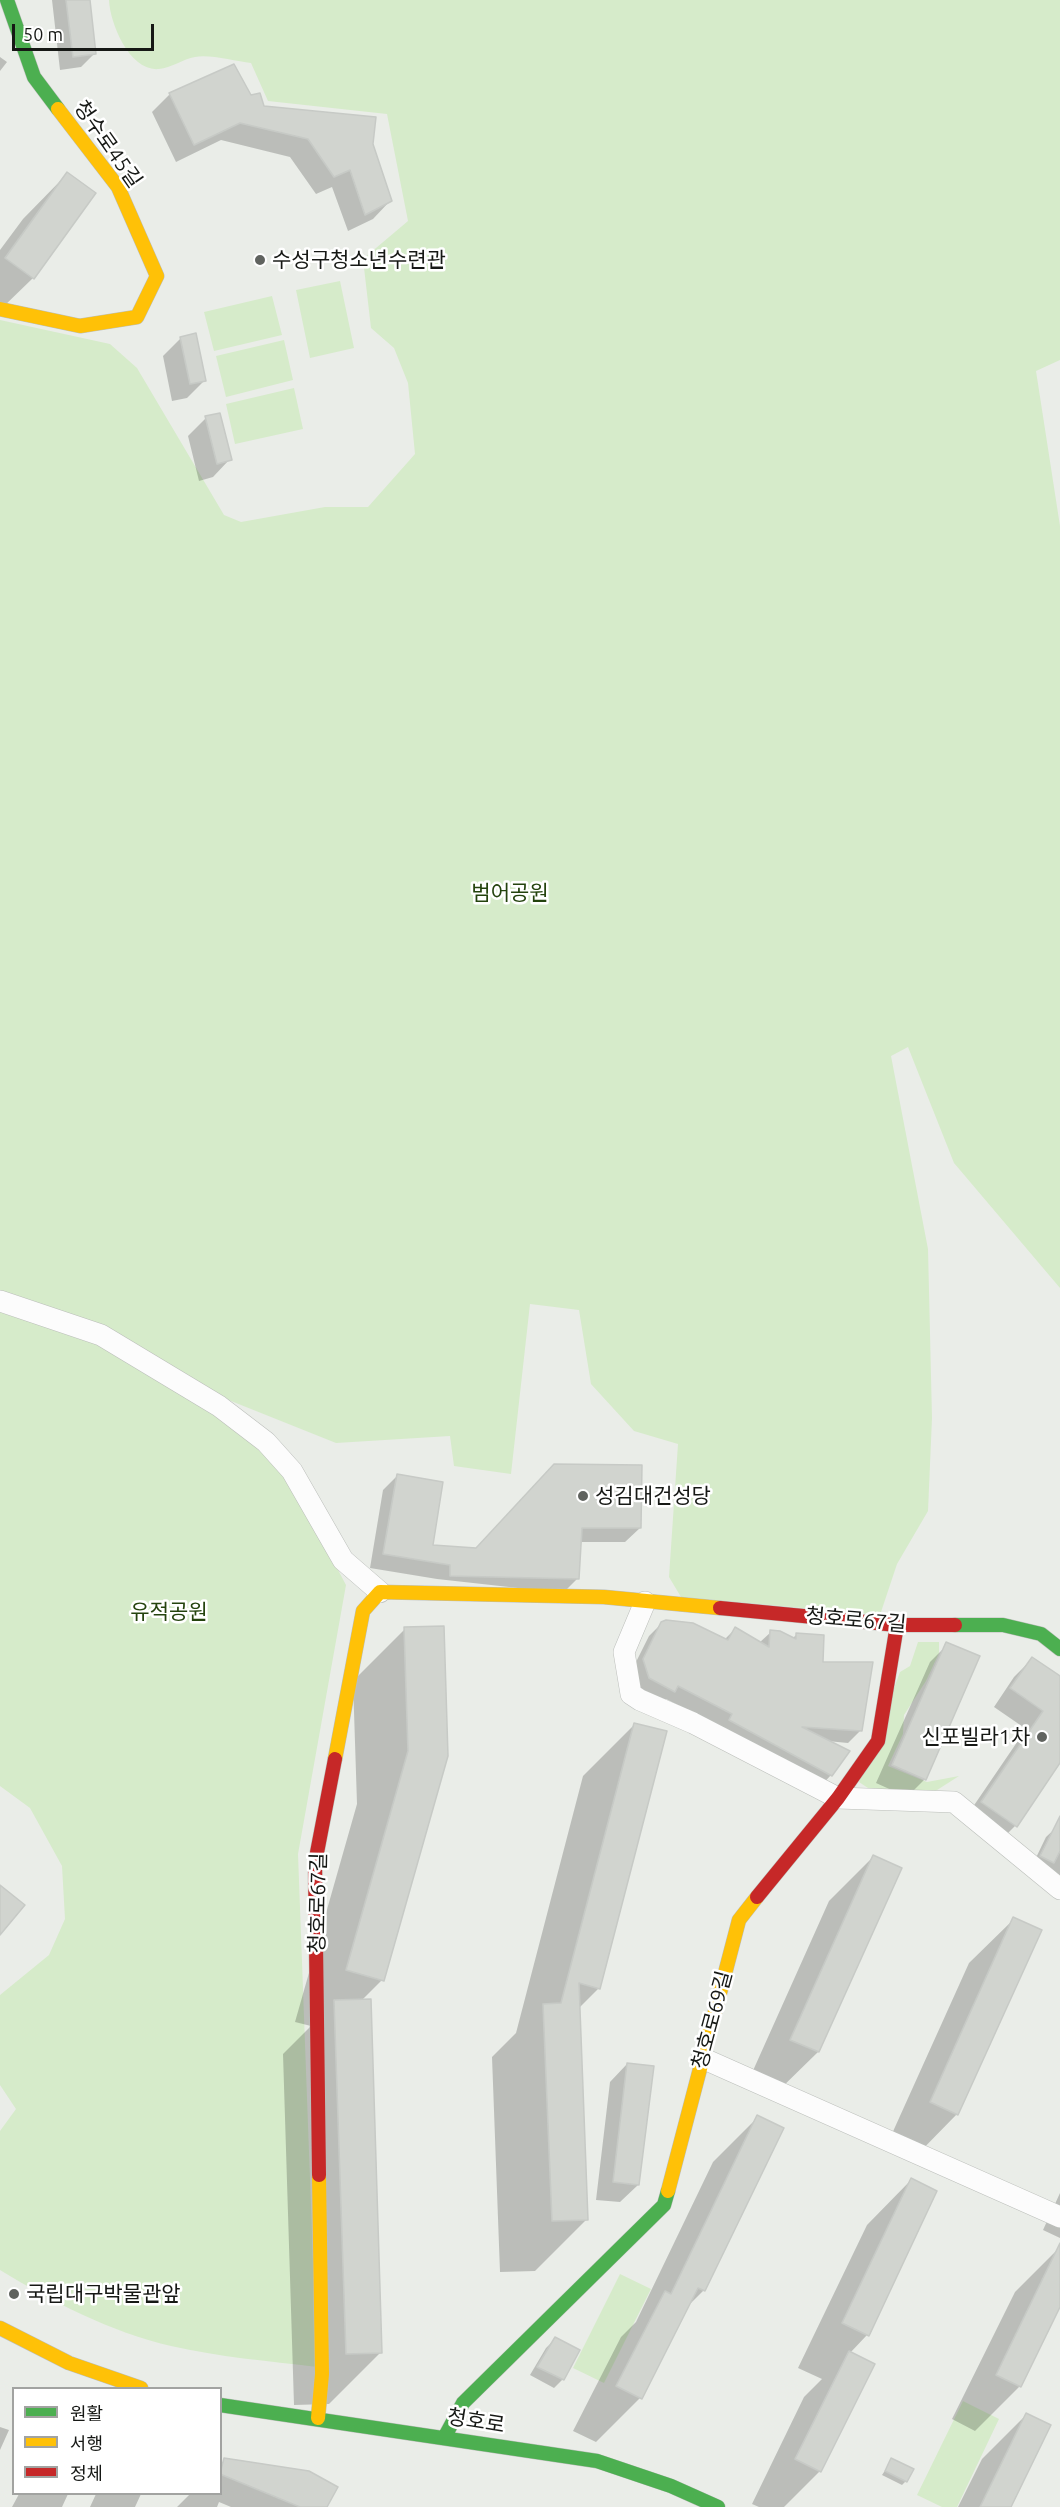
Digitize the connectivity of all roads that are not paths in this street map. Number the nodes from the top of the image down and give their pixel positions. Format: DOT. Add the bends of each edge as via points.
graph roads {
  1 [pos="7,0"];
  2 [pos="0,309"];
  3 [pos="0,1301"];
  4 [pos="380,1592"];
  5 [pos="645,1602"];
  6 [pos="897,1625"];
  7 [pos="1060,1649"];
  8 [pos="838,1798"];
  9 [pos="1060,1889"];
  10 [pos="702,2058"];
  11 [pos="1060,2217"];
  12 [pos="2,2336"];
  13 [pos="138,2387"];
  14 [pos="222,2405"];
  15 [pos="318,2418"];
  16 [pos="444,2438"];
  17 [pos="718,2507"];
  1 -- 2 [label="street, 청수로45길" via="34,77 117,187 157,276 137,317 80,326"];
  3 -- 4 [label="street" via="101,1335 219,1406 266,1442 285,1464 343,1560"];
  4 -- 5 [label="street, 청호로67길" via="604,1597"];
  4 -- 15 [label="street, 청호로67길" via="363,1611 315,1863 322,2374"];
  5 -- 6 [label="street, 청호로67길"];
  5 -- 8 [label="street" via="624,1652 631,1694"];
  6 -- 7 [label="street, 청호로67길" via="1003,1625 1041,1634"];
  6 -- 8 [label="street, 청호로69길" via="878,1741"];
  8 -- 9 [label="street" via="954,1802"];
  8 -- 10 [label="street, 청호로69길" via="739,1920"];
  10 -- 11 [label="street"];
  10 -- 16 [label="street, 청호로69길" via="664,2205 463,2403"];
  12 -- 13 [label="street"];
  14 -- 15 [label="street, 청호로"];
  15 -- 16 [label="street, 청호로"];
  16 -- 17 [label="street, 청호로" via="597,2461"];
}
